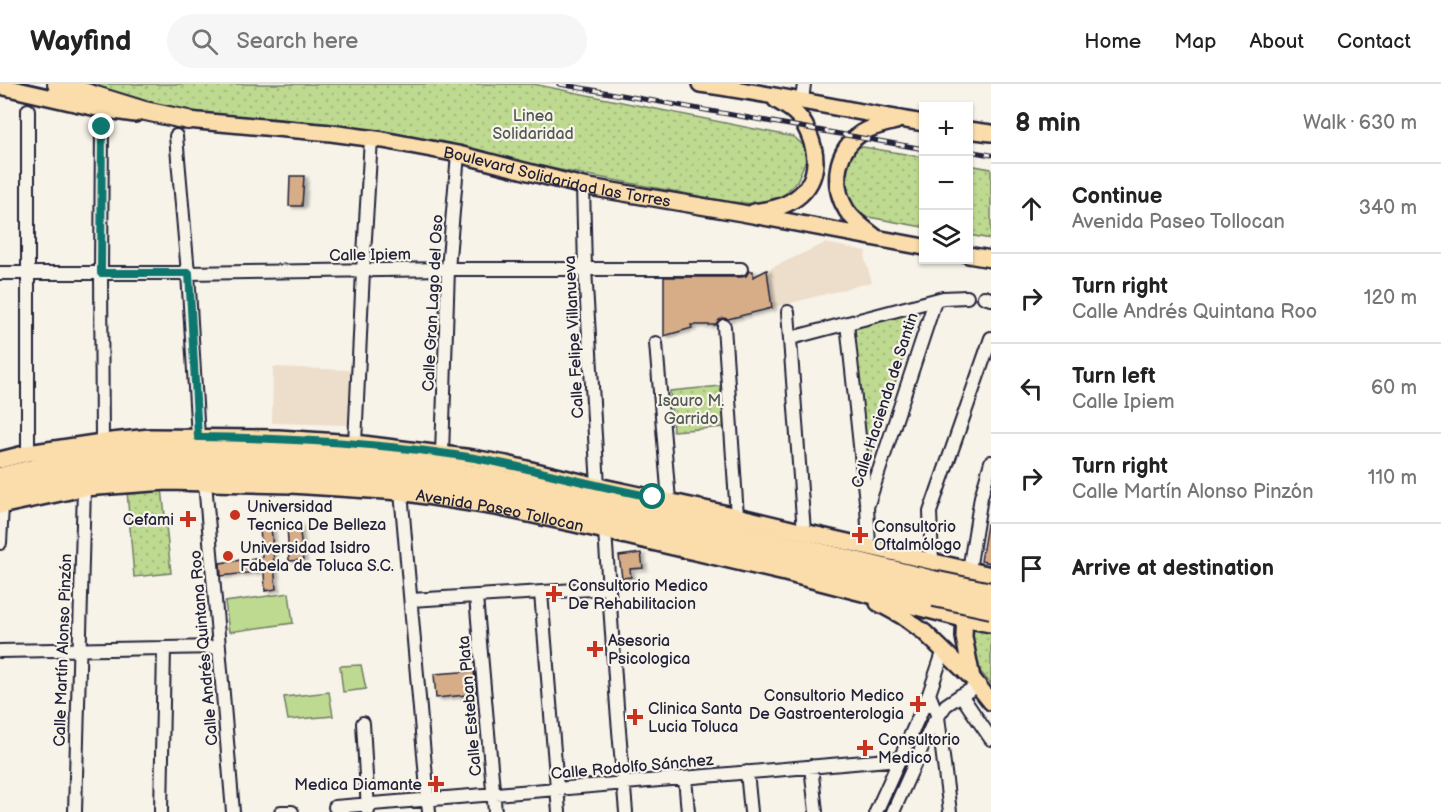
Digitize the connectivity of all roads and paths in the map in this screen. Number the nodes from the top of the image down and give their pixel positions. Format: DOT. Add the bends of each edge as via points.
graph roads {
  1 [pos="57,84"];
  2 [pos="699,84"];
  3 [pos="804,84"];
  4 [pos="0,86"];
  5 [pos="737,86"];
  6 [pos="765,93"];
  7 [pos="802,101"];
  8 [pos="28,110"];
  9 [pos="188,120"];
  10 [pos="905,120"];
  11 [pos="919,122"];
  12 [pos="102,127"];
  13 [pos="973,131"];
  14 [pos="991,133"];
  15 [pos="176,136"];
  16 [pos="371,139"];
  17 [pos="458,154"];
  18 [pos="583,186"];
  19 [pos="742,213"];
  20 [pos="876,238"];
  21 [pos="919,246"];
  22 [pos="973,256"];
  23 [pos="991,259"];
  24 [pos="448,269"];
  25 [pos="585,269"];
  26 [pos="741,269"];
  27 [pos="363,271"];
  28 [pos="0,273"];
  29 [pos="27,273"];
  30 [pos="101,273"];
  31 [pos="189,273"];
  32 [pos="967,297"];
  33 [pos="935,300"];
  34 [pos="788,312"];
  35 [pos="847,323"];
  36 [pos="724,326"];
  37 [pos="991,338"];
  38 [pos="791,339"];
  39 [pos="656,343"];
  40 [pos="198,437"];
  41 [pos="102,442"];
  42 [pos="355,443"];
  43 [pos="28,453"];
  44 [pos="442,454"];
  45 [pos="0,460"];
  46 [pos="991,462"];
  47 [pos="0,477"];
  48 [pos="205,482"];
  49 [pos="84,488"];
  50 [pos="402,492"];
  51 [pos="598,493"];
  52 [pos="634,494"];
  53 [pos="661,499"];
  54 [pos="1,502"];
  55 [pos="548,505"];
  56 [pos="867,507"];
  57 [pos="737,516"];
  58 [pos="679,518"];
  59 [pos="575,524"];
  60 [pos="605,531"];
  61 [pos="660,531"];
  62 [pos="804,532"];
  63 [pos="628,537"];
  64 [pos="0,543"];
  65 [pos="869,546"];
  66 [pos="932,561"];
  67 [pos="969,570"];
  68 [pos="991,575"];
  69 [pos="609,588"];
  70 [pos="934,589"];
  71 [pos="991,592"];
  72 [pos="541,593"];
  73 [pos="860,593"];
  74 [pos="476,597"];
  75 [pos="411,600"];
  76 [pos="991,609"];
  77 [pos="963,619"];
  78 [pos="991,624"];
  79 [pos="164,648"];
  80 [pos="219,648"];
  81 [pos="78,649"];
  82 [pos="944,650"];
  83 [pos="0,651"];
  84 [pos="975,682"];
  85 [pos="929,694"];
  86 [pos="961,695"];
  87 [pos="991,702"];
  88 [pos="938,717"];
  89 [pos="917,722"];
  90 [pos="363,723"];
  91 [pos="929,732"];
  92 [pos="991,739"];
  93 [pos="899,759"];
  94 [pos="811,766"];
  95 [pos="747,772"];
  96 [pos="685,778"];
  97 [pos="624,783"];
  98 [pos="557,789"];
  99 [pos="493,794"];
  100 [pos="428,806"];
  101 [pos="335,807"];
  102 [pos="368,808"];
  103 [pos="75,812"];
  104 [pos="161,812"];
  105 [pos="233,812"];
  106 [pos="281,812"];
  107 [pos="292,812"];
  108 [pos="495,812"];
  109 [pos="559,812"];
  110 [pos="626,812"];
  111 [pos="688,812"];
  112 [pos="751,812"];
  113 [pos="816,812"];
  114 [pos="876,812"];
  115 [pos="893,812"];
  116 [pos="950,812"];
  1 -- 9 [label="highway, Boulevard Solidaridad las Torres"];
  2 -- 5 [label="main road"];
  3 -- 7 [label="street"];
  4 -- 9 [label="main road, Boulevard Solidaridad las Torres" via="119,112"];
  5 -- 6 [label="main road"];
  6 -- 7 [label="main road"];
  6 -- 19 [label="main road" via="800,118 812,141 815,167 804,192 787,204"];
  7 -- 10 [label="main road"];
  8 -- 29 [label="street"];
  9 -- 16 [label="main road, Boulevard Solidaridad las Torres"];
  10 -- 11 [label="main road"];
  10 -- 20 [label="main road" via="870,128 853,139 838,171 839,191 848,211"];
  12 -- 30 [label="street"];
  13 -- 14 [label="main road"];
  15 -- 31 [label="street"];
  16 -- 17 [label="main road, Boulevard Solidaridad las Torres"];
  16 -- 27 [label="street"];
  17 -- 18 [label="main road, Boulevard Solidaridad las Torres"];
  17 -- 24 [label="street, Calle Gran Lago del Oso"];
  18 -- 19 [label="main road, Boulevard Solidaridad las Torres"];
  18 -- 25 [label="street, Calle Felipe Villanueva"];
  19 -- 20 [label="main road, Boulevard Solidaridad las Torres"];
  20 -- 21 [label="main road, Boulevard Solidaridad las Torres"];
  22 -- 23 [label="main road"];
  24 -- 25 [label="street, Calle Ipiem"];
  24 -- 27 [label="street, Calle Ipiem"];
  24 -- 44 [label="street, Calle Gran Lago del Oso"];
  25 -- 26 [label="street, Calle Ipiem"];
  25 -- 51 [label="street, Calle Felipe Villanueva"];
  27 -- 31 [label="street, Calle Ipiem"];
  27 -- 42 [label="street"];
  28 -- 29 [label="street, Calle Ipiem"];
  29 -- 30 [label="street, Calle Ipiem"];
  29 -- 43 [label="street"];
  30 -- 31 [label="street, Calle Ipiem"];
  30 -- 41 [label="street"];
  31 -- 40 [label="street"];
  32 -- 33 [label="street"];
  33 -- 35 [label="street"];
  33 -- 56 [label="street, Calle Hacienda de Santin"];
  34 -- 38 [label="street"];
  35 -- 38 [label="street"];
  35 -- 56 [label="street"];
  36 -- 57 [label="street"];
  37 -- 66 [label="street" via="930,512"];
  38 -- 62 [label="street"];
  39 -- 53 [label="street"];
  40 -- 41 [label="main road, Avenida Paseo Tollocan"];
  40 -- 42 [label="main road, Avenida Paseo Tollocan"];
  41 -- 43 [label="main road, Avenida Paseo Tollocan"];
  42 -- 44 [label="main road, Avenida Paseo Tollocan"];
  43 -- 45 [label="main road, Avenida Paseo Tollocan"];
  44 -- 51 [label="main road, Avenida Paseo Tollocan" via="506,464"];
  46 -- 67 [label="street"];
  47 -- 51 [label="highway, Avenida Paseo Tollocan" via="49,465 147,452 243,451 393,462"];
  48 -- 49 [label="main road, Avenida Paseo Tollocan"];
  48 -- 50 [label="main road, Avenida Paseo Tollocan"];
  48 -- 80 [label="street, Calle Andrés Quintana Roo"];
  49 -- 54 [label="main road, Avenida Paseo Tollocan"];
  49 -- 81 [label="street, Calle Martín Alonso Pinzón"];
  50 -- 59 [label="main road, Avenida Paseo Tollocan"];
  50 -- 75 [label="street"];
  51 -- 52 [label="highway"];
  51 -- 58 [label="highway, Avenida Paseo Tollocan"];
  52 -- 53 [label="main road"];
  53 -- 57 [label="main road"];
  53 -- 58 [label="highway"];
  54 -- 55 [label="highway, Avenida Paseo Tollocan" via="52,480 96,472 187,467 395,480"];
  54 -- 64 [label="street"];
  55 -- 59 [label="highway"];
  55 -- 61 [label="highway, Avenida Paseo Tollocan"];
  56 -- 65 [label="street, Calle Hacienda de Santin"];
  57 -- 62 [label="main road"];
  58 -- 70 [label="highway, Avenida Paseo Tollocan"];
  59 -- 60 [label="main road, Avenida Paseo Tollocan"];
  60 -- 63 [label="main road, Avenida Paseo Tollocan"];
  60 -- 69 [label="street"];
  61 -- 63 [label="highway"];
  61 -- 70 [label="highway, Avenida Paseo Tollocan"];
  62 -- 65 [label="main road"];
  63 -- 73 [label="main road, Avenida Paseo Tollocan"];
  65 -- 66 [label="main road"];
  66 -- 67 [label="main road"];
  67 -- 68 [label="main road"];
  67 -- 77 [label="main road"];
  69 -- 72 [label="street"];
  69 -- 97 [label="street"];
  70 -- 71 [label="highway, Avenida Paseo Tollocan, bridge"];
  70 -- 76 [label="highway, Avenida Paseo Tollocan, bridge"];
  72 -- 74 [label="street"];
  72 -- 98 [label="street"];
  73 -- 77 [label="main road, Avenida Paseo Tollocan"];
  73 -- 82 [label="main road" via="902,616"];
  74 -- 75 [label="street"];
  74 -- 99 [label="street, Calle Esteban Plata"];
  75 -- 100 [label="street"];
  77 -- 78 [label="main road, Avenida Paseo Tollocan"];
  77 -- 84 [label="main road" via="965,648"];
  79 -- 80 [label="street"];
  79 -- 81 [label="street"];
  79 -- 104 [label="street"];
  80 -- 105 [label="street, Calle Andrés Quintana Roo"];
  81 -- 83 [label="street"];
  81 -- 103 [label="street, Calle Martín Alonso Pinzón"];
  82 -- 84 [label="main road"];
  82 -- 85 [label="street"];
  84 -- 86 [label="street"];
  84 -- 87 [label="main road"];
  85 -- 88 [label="street"];
  85 -- 89 [label="street"];
  86 -- 88 [label="street" via="946,705"];
  86 -- 92 [label="street"];
  88 -- 91 [label="street"];
  88 -- 116 [label="street"];
  89 -- 91 [label="street"];
  89 -- 93 [label="street"];
  90 -- 102 [label="street"];
  91 -- 115 [label="street"];
  93 -- 94 [label="street, Calle Rodolfo Sánchez"];
  93 -- 114 [label="street"];
  94 -- 95 [label="street, Calle Rodolfo Sánchez"];
  94 -- 113 [label="street"];
  95 -- 96 [label="street, Calle Rodolfo Sánchez"];
  95 -- 112 [label="street"];
  96 -- 97 [label="street, Calle Rodolfo Sánchez"];
  96 -- 111 [label="street"];
  97 -- 98 [label="street, Calle Rodolfo Sánchez"];
  97 -- 110 [label="street"];
  98 -- 99 [label="street, Calle Rodolfo Sánchez"];
  98 -- 109 [label="street"];
  99 -- 100 [label="street, Calle Rodolfo Sánchez"];
  99 -- 108 [label="street, Calle Esteban Plata"];
  100 -- 102 [label="street, Calle Rodolfo Sánchez"];
  101 -- 102 [label="street, Calle Rodolfo Sánchez"];
  106 -- 107 [label="street"];
}
